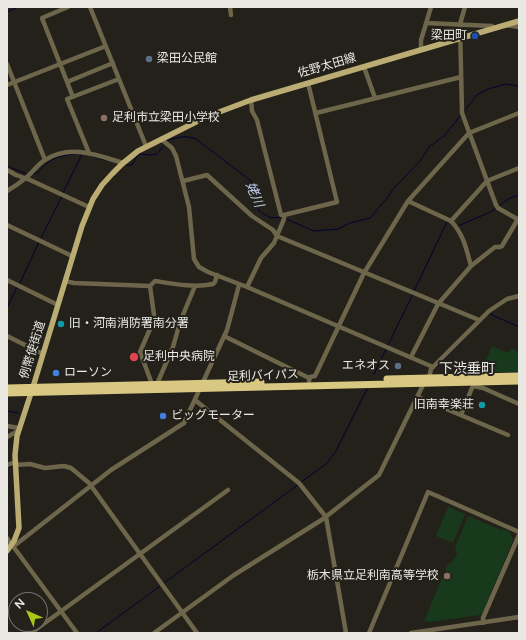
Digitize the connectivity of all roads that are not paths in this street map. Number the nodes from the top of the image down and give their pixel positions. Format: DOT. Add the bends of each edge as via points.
graph roads {
  1 [pos="68,7"];
  2 [pos="90,7"];
  3 [pos="230,7"];
  4 [pos="431,7"];
  5 [pos="465,7"];
  6 [pos="231,15"];
  7 [pos="519,21"];
  8 [pos="426,23"];
  9 [pos="460,24"];
  10 [pos="505,25"];
  11 [pos="519,27"];
  12 [pos="493,28"];
  13 [pos="460,38"];
  14 [pos="106,46"];
  15 [pos="421,50"];
  16 [pos="113,63"];
  17 [pos="7,64"];
  18 [pos="60,64"];
  19 [pos="364,67"];
  20 [pos="461,77"];
  21 [pos="119,79"];
  22 [pos="14,82"];
  23 [pos="67,82"];
  24 [pos="308,83"];
  25 [pos="7,85"];
  26 [pos="73,97"];
  27 [pos="375,98"];
  28 [pos="251,100"];
  29 [pos="316,113"];
  30 [pos="519,113"];
  31 [pos="470,132"];
  32 [pos="164,141"];
  33 [pos="146,146"];
  34 [pos="89,153"];
  35 [pos="45,160"];
  36 [pos="122,164"];
  37 [pos="519,168"];
  38 [pos="7,170"];
  39 [pos="26,177"];
  40 [pos="183,181"];
  41 [pos="487,181"];
  42 [pos="7,192"];
  43 [pos="408,201"];
  44 [pos="89,208"];
  45 [pos="284,215"];
  46 [pos="518,220"];
  47 [pos="451,221"];
  48 [pos="7,225"];
  49 [pos="277,236"];
  50 [pos="72,256"];
  51 [pos="471,266"];
  52 [pos="364,273"];
  53 [pos="217,276"];
  54 [pos="7,280"];
  55 [pos="65,282"];
  56 [pos="240,285"];
  57 [pos="150,286"];
  58 [pos="195,286"];
  59 [pos="247,287"];
  60 [pos="519,296"];
  61 [pos="438,304"];
  62 [pos="58,305"];
  63 [pos="479,320"];
  64 [pos="339,326"];
  65 [pos="7,336"];
  66 [pos="224,336"];
  67 [pos="43,354"];
  68 [pos="411,357"];
  69 [pos="434,366"];
  70 [pos="519,376"];
  71 [pos="309,380"];
  72 [pos="426,381"];
  73 [pos="519,381"];
  74 [pos="155,384"];
  75 [pos="473,384"];
  76 [pos="201,386"];
  77 [pos="7,388"];
  78 [pos="33,390"];
  79 [pos="7,393"];
  80 [pos="418,397"];
  81 [pos="195,400"];
  82 [pos="519,404"];
  83 [pos="461,415"];
  84 [pos="7,426"];
  85 [pos="19,430"];
  86 [pos="508,435"];
  87 [pos="7,437"];
  88 [pos="7,464"];
  89 [pos="15,464"];
  90 [pos="91,486"];
  91 [pos="228,490"];
  92 [pos="326,517"];
  93 [pos="519,534"];
  94 [pos="7,538"];
  95 [pos="13,546"];
  96 [pos="7,551"];
  97 [pos="139,553"];
  98 [pos="61,610"];
  99 [pos="182,613"];
  100 [pos="519,617"];
  101 [pos="483,623"];
  102 [pos="31,633"];
  103 [pos="77,633"];
  104 [pos="154,633"];
  105 [pos="197,633"];
  106 [pos="346,633"];
  107 [pos="369,633"];
  108 [pos="411,633"];
  1 -- 18 [label="street" via="42,18"];
  2 -- 14 [label="street"];
  3 -- 6 [label="street"];
  4 -- 8 [label="street"];
  5 -- 9 [label="street"];
  7 -- 10 [label="main road, 佐野太田線"];
  8 -- 9 [label="street"];
  8 -- 15 [label="street"];
  9 -- 12 [label="street"];
  9 -- 13 [label="street"];
  10 -- 11 [label="street"];
  10 -- 12 [label="main road, 佐野太田線"];
  12 -- 13 [label="main road, 佐野太田線"];
  13 -- 15 [label="main road, 佐野太田線"];
  13 -- 20 [label="street"];
  14 -- 16 [label="street"];
  14 -- 18 [label="street"];
  15 -- 19 [label="main road, 佐野太田線"];
  16 -- 21 [label="street"];
  16 -- 23 [label="street"];
  17 -- 22 [label="street"];
  18 -- 22 [label="street"];
  18 -- 23 [label="street"];
  19 -- 24 [label="main road, 佐野太田線"];
  19 -- 27 [label="street"];
  20 -- 27 [label="street"];
  20 -- 31 [label="street" via="462,113"];
  21 -- 26 [label="street"];
  21 -- 33 [label="street"];
  22 -- 25 [label="street"];
  22 -- 35 [label="street"];
  23 -- 26 [label="street"];
  24 -- 28 [label="main road, 佐野太田線"];
  24 -- 29 [label="street"];
  26 -- 34 [label="street" via="67,99"];
  27 -- 29 [label="street"];
  28 -- 32 [label="main road, 佐野太田線" via="206,117"];
  28 -- 45 [label="street" via="281,215"];
  29 -- 45 [label="street" via="337,202"];
  30 -- 31 [label="street"];
  31 -- 41 [label="street"];
  31 -- 43 [label="street"];
  32 -- 33 [label="main road, 佐野太田線"];
  32 -- 40 [label="street" via="175,152"];
  33 -- 36 [label="main road, 例幣使街道"];
  34 -- 35 [label="street" via="67,152"];
  34 -- 36 [label="street"];
  35 -- 39 [label="street"];
  36 -- 44 [label="main road, 例幣使街道" via="102,185"];
  37 -- 41 [label="street"];
  38 -- 39 [label="street"];
  39 -- 42 [label="street"];
  39 -- 44 [label="street"];
  40 -- 49 [label="street" via="207,175"];
  40 -- 53 [label="street" via="189,207 195,262 202,270"];
  41 -- 46 [label="street" via="498,208"];
  41 -- 47 [label="street"];
  43 -- 47 [label="street"];
  43 -- 52 [label="street"];
  44 -- 50 [label="main road, 例幣使街道"];
  45 -- 49 [label="street"];
  46 -- 51 [label="street" via="502,246 495,247"];
  47 -- 51 [label="street" via="461,232"];
  48 -- 50 [label="street"];
  49 -- 52 [label="street"];
  49 -- 59 [label="street" via="274,244 261,258"];
  50 -- 55 [label="main road, 例幣使街道"];
  51 -- 61 [label="street"];
  52 -- 61 [label="street"];
  52 -- 64 [label="street"];
  53 -- 56 [label="street"];
  53 -- 58 [label="street" via="213,284"];
  54 -- 62 [label="street"];
  55 -- 57 [label="street"];
  55 -- 62 [label="main road, 例幣使街道"];
  56 -- 59 [label="street"];
  56 -- 66 [label="street" via="230,324"];
  57 -- 58 [label="street" via="155,281"];
  57 -- 74 [label="street" via="153,322 140,352"];
  58 -- 74 [label="street" via="173,347"];
  59 -- 64 [label="street"];
  60 -- 63 [label="street" via="507,299"];
  61 -- 63 [label="street"];
  61 -- 68 [label="street"];
  62 -- 67 [label="main road, 例幣使街道"];
  63 -- 69 [label="street"];
  64 -- 68 [label="street"];
  64 -- 71 [label="street" via="314,376"];
  65 -- 67 [label="street"];
  66 -- 71 [label="street"];
  66 -- 76 [label="street"];
  67 -- 78 [label="main road, 例幣使街道"];
  68 -- 69 [label="street"];
  69 -- 72 [label="street"];
  70 -- 72 [label="highway, 足利バイパス"];
  71 -- 72 [label="highway, 足利バイパス"];
  71 -- 76 [label="highway, 足利バイパス"];
  72 -- 75 [label="highway, 足利バイパス"];
  72 -- 76 [label="highway, 足利バイパス"];
  72 -- 80 [label="street"];
  73 -- 75 [label="highway, 足利バイパス"];
  74 -- 76 [label="highway, 足利バイパス"];
  74 -- 78 [label="highway, 足利バイパス"];
  75 -- 82 [label="street"];
  75 -- 83 [label="street"];
  76 -- 78 [label="highway, 足利バイパス"];
  76 -- 81 [label="street"];
  77 -- 78 [label="highway, 足利バイパス"];
  78 -- 79 [label="highway, 足利バイパス"];
  78 -- 85 [label="main road, 例幣使街道"];
  80 -- 83 [label="street"];
  80 -- 92 [label="street" via="381,472"];
  81 -- 90 [label="street" via="184,424 111,470"];
  81 -- 92 [label="street" via="299,483"];
  83 -- 86 [label="street"];
  84 -- 85 [label="street"];
  85 -- 87 [label="street"];
  85 -- 89 [label="main road, 例幣使街道"];
  88 -- 89 [label="street"];
  89 -- 90 [label="street" via="71,468"];
  89 -- 95 [label="main road, 例幣使街道" via="19,524"];
  90 -- 95 [label="street"];
  90 -- 97 [label="street"];
  91 -- 97 [label="street"];
  92 -- 99 [label="street" via="234,575"];
  92 -- 106 [label="street"];
  93 -- 101 [label="street"];
  93 -- 107 [label="street" via="428,492"];
  94 -- 95 [label="street"];
  95 -- 96 [label="main road, 例幣使街道"];
  95 -- 98 [label="street"];
  97 -- 98 [label="street"];
  97 -- 99 [label="street"];
  98 -- 102 [label="street"];
  98 -- 103 [label="street"];
  99 -- 104 [label="street"];
  99 -- 105 [label="street"];
  100 -- 101 [label="street"];
  101 -- 108 [label="street"];
}
